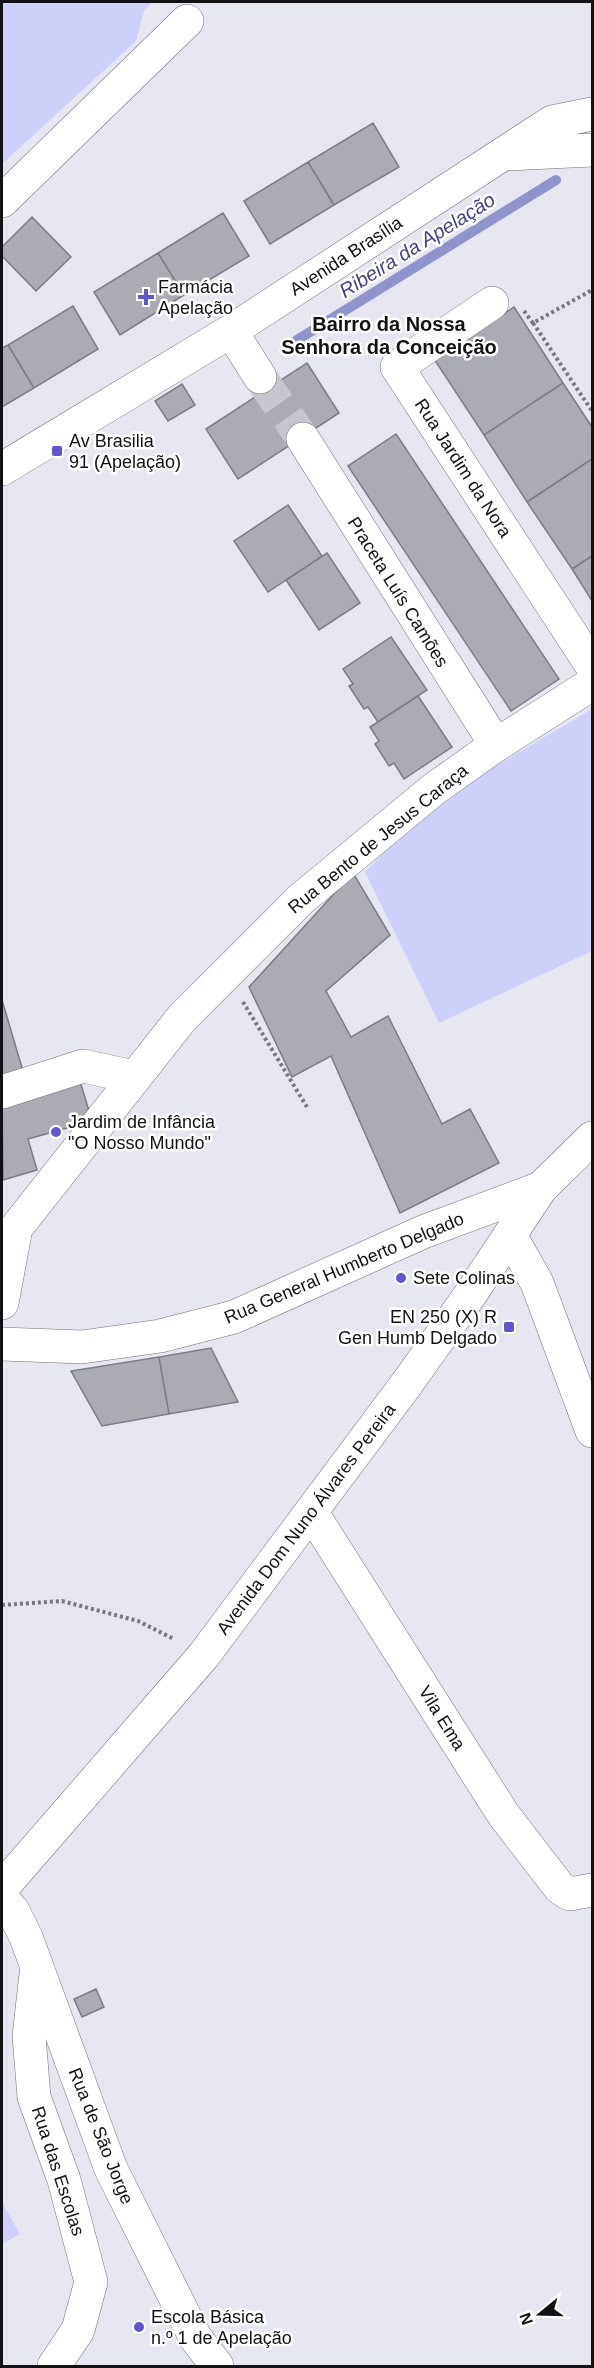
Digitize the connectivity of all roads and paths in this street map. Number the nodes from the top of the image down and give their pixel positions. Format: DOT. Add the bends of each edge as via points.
graph roads {
  1 [pos="187,21"];
  2 [pos="592,114"];
  3 [pos="592,150"];
  4 [pos="506,154"];
  5 [pos="2,201"];
  6 [pos="592,290"];
  7 [pos="492,303"];
  8 [pos="533,323"];
  9 [pos="231,331"];
  10 [pos="260,376"];
  11 [pos="592,411"];
  12 [pos="303,439"];
  13 [pos="2,469"];
  14 [pos="592,666"];
  15 [pos="592,684"];
  16 [pos="495,745"];
  17 [pos="227,976"];
  18 [pos="134,1077"];
  19 [pos="2,1092"];
  20 [pos="307,1107"];
  21 [pos="592,1138"];
  22 [pos="579,1158"];
  23 [pos="541,1188"];
  24 [pos="9,1221"];
  25 [pos="510,1235"];
  26 [pos="2,1303"];
  27 [pos="2,1344"];
  28 [pos="592,1431"];
  29 [pos="312,1514"];
  30 [pos="2,1605"];
  31 [pos="204,1655"];
  32 [pos="2,1888"];
  33 [pos="592,1890"];
  34 [pos="2,1899"];
  35 [pos="37,1966"];
  36 [pos="54,2367"];
  37 [pos="217,2367"];
  1 -- 5 [label="street"];
  2 -- 4 [label="street, Avenida Brasília" via="552,123"];
  3 -- 4 [label="street"];
  4 -- 9 [label="street, Avenida Brasília"];
  6 -- 8 [label="path"];
  7 -- 8 [label="path" via="515,297"];
  7 -- 14 [label="street, Rua Jardim da Nora" via="397,367"];
  8 -- 11 [label="path"];
  9 -- 10 [label="street"];
  9 -- 13 [label="street, Avenida Brasília"];
  12 -- 16 [label="street, Praceta Luís Camões"];
  15 -- 16 [label="street, Rua Bento de Jesus Caraça"];
  16 -- 17 [label="street, Rua Bento de Jesus Caraça" via="434,789 301,899"];
  17 -- 18 [label="street, Rua Bento de Jesus Caraça" via="183,1018"];
  17 -- 20 [label="path"];
  18 -- 19 [label="street" via="83,1066"];
  18 -- 24 [label="street, Rua Bento de Jesus Caraça"];
  21 -- 22 [label="street, Avenida Dom Nuno Álvares Pereira"];
  22 -- 23 [label="street, Avenida Dom Nuno Álvares Pereira"];
  23 -- 25 [label="street, Avenida Dom Nuno Álvares Pereira"];
  23 -- 27 [label="street, Rua General Humberto Delgado" via="423,1232 234,1317 160,1336 82,1347"];
  24 -- 26 [label="street"];
  25 -- 28 [label="street" via="537,1283"];
  25 -- 29 [label="street, Avenida Dom Nuno Álvares Pereira"];
  29 -- 31 [label="street, Avenida Dom Nuno Álvares Pereira"];
  29 -- 33 [label="street, Vila Ema" via="503,1814 560,1888 570,1894"];
  30 -- 31 [label="path" via="62,1601 138,1621"];
  31 -- 32 [label="street, Avenida Dom Nuno Álvares Pereira"];
  34 -- 35 [label="street, Rua de São Jorge" via="13,1911"];
  35 -- 36 [label="street, Rua das Escolas" via="29,2036 34,2097 64,2180 91,2282 78,2330"];
  35 -- 37 [label="street, Rua de São Jorge" via="111,2169 195,2337"];
}
